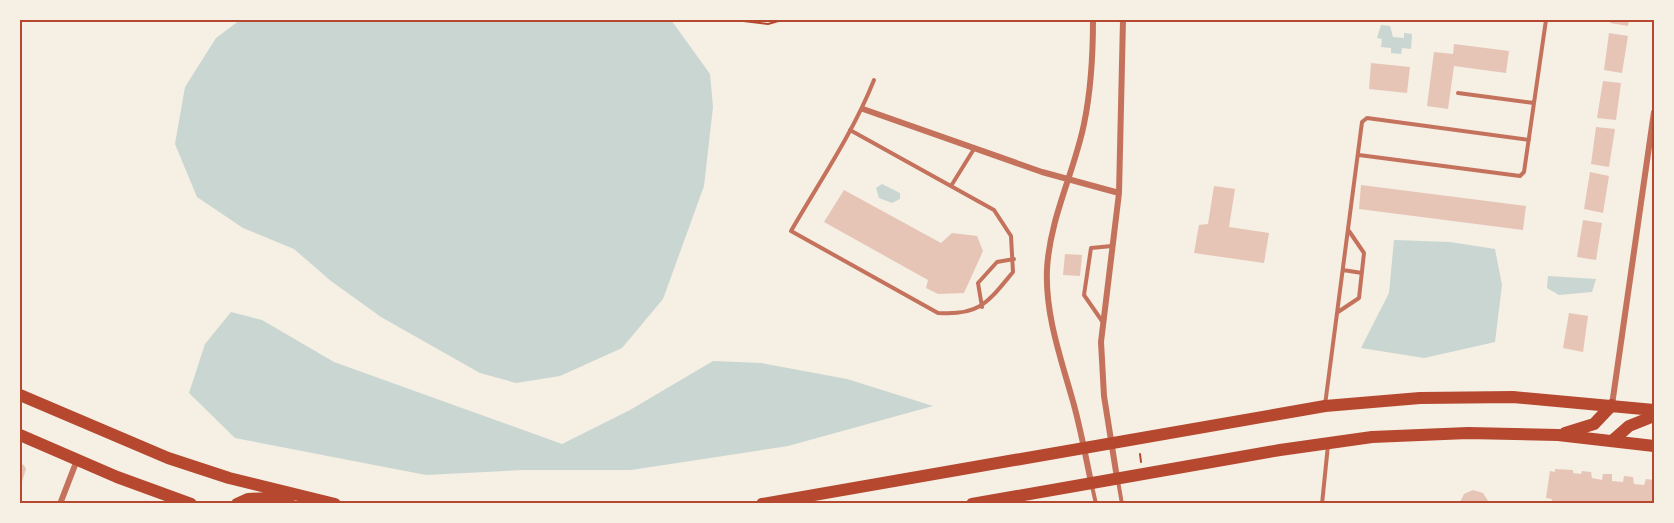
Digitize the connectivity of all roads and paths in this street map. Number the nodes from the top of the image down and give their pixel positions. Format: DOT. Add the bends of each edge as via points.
graph roads {
  1 [pos="735,20"];
  2 [pos="782,20"];
  3 [pos="1093,20"];
  4 [pos="1123,20"];
  5 [pos="1546,20"];
  6 [pos="874,80"];
  7 [pos="1458,93"];
  8 [pos="1534,103"];
  9 [pos="863,109"];
  10 [pos="1654,112"];
  11 [pos="850,130"];
  12 [pos="1529,140"];
  13 [pos="974,148"];
  14 [pos="1359,155"];
  15 [pos="1067,179"];
  16 [pos="951,186"];
  17 [pos="1119,193"];
  18 [pos="1349,231"];
  19 [pos="1112,246"];
  20 [pos="1014,259"];
  21 [pos="1343,270"];
  22 [pos="1362,273"];
  23 [pos="982,307"];
  24 [pos="1337,313"];
  25 [pos="1102,321"];
  26 [pos="20,395"];
  27 [pos="1612,405"];
  28 [pos="1325,406"];
  29 [pos="1654,410"];
  30 [pos="1654,416"];
  31 [pos="20,435"];
  32 [pos="1558,435"];
  33 [pos="1112,441"];
  34 [pos="1612,441"];
  35 [pos="1328,442"];
  36 [pos="1083,446"];
  37 [pos="1654,446"];
  38 [pos="1140,454"];
  39 [pos="77,460"];
  40 [pos="1141,462"];
  41 [pos="1117,477"];
  42 [pos="1091,482"];
  43 [pos="303,496"];
  44 [pos="979,503"];
  45 [pos="60,504"];
  46 [pos="191,504"];
  47 [pos="237,504"];
  48 [pos="335,504"];
  49 [pos="762,504"];
  50 [pos="1095,504"];
  51 [pos="1122,504"];
  52 [pos="1322,504"];
  1 -- 2 [label="path" via="768,24"];
  3 -- 15 [label="street" via="1093,58 1084,125"];
  4 -- 17 [label="street"];
  5 -- 8 [label="lane"];
  6 -- 9 [label="lane"];
  7 -- 8 [label="lane"];
  8 -- 12 [label="lane"];
  9 -- 11 [label="lane"];
  9 -- 13 [label="street"];
  10 -- 27 [label="street"];
  11 -- 16 [label="lane"];
  11 -- 23 [label="lane" via="791,231 938,312 957,314"];
  12 -- 14 [label="lane" via="1520,176"];
  12 -- 14 [label="lane" via="1367,118 1362,122"];
  13 -- 15 [label="street"];
  13 -- 16 [label="lane"];
  14 -- 18 [label="lane"];
  15 -- 17 [label="street"];
  15 -- 36 [label="street" via="1051,230 1048,299"];
  16 -- 20 [label="lane" via="994,210 1011,236"];
  17 -- 19 [label="street"];
  18 -- 21 [label="lane"];
  18 -- 22 [label="lane" via="1365,254"];
  19 -- 25 [label="street"];
  19 -- 25 [label="lane" via="1091,248 1084,295"];
  20 -- 23 [label="lane" via="1013,272"];
  20 -- 23 [label="lane" via="997,261 978,283"];
  21 -- 22 [label="lane"];
  21 -- 24 [label="lane"];
  22 -- 24 [label="lane" via="1359,298"];
  24 -- 28 [label="lane"];
  25 -- 33 [label="street" via="1101,371"];
  26 -- 43 [label="main road" via="168,458"];
  27 -- 28 [label="main road" via="1470,396"];
  27 -- 29 [label="main road"];
  27 -- 32 [label="main road" via="1594,424"];
  28 -- 33 [label="main road"];
  30 -- 34 [label="main road" via="1629,426"];
  31 -- 39 [label="main road"];
  32 -- 34 [label="main road"];
  32 -- 35 [label="main road" via="1418,434"];
  33 -- 36 [label="main road"];
  33 -- 41 [label="street"];
  34 -- 37 [label="main road"];
  35 -- 41 [label="main road"];
  35 -- 52 [label="lane"];
  36 -- 42 [label="street"];
  36 -- 49 [label="main road"];
  38 -- 40 [label="path"];
  39 -- 45 [label="street"];
  39 -- 46 [label="main road"];
  41 -- 42 [label="main road"];
  41 -- 51 [label="lane"];
  42 -- 44 [label="main road"];
  42 -- 50 [label="lane"];
  43 -- 47 [label="main road" via="248,499"];
  43 -- 48 [label="main road"];
}
